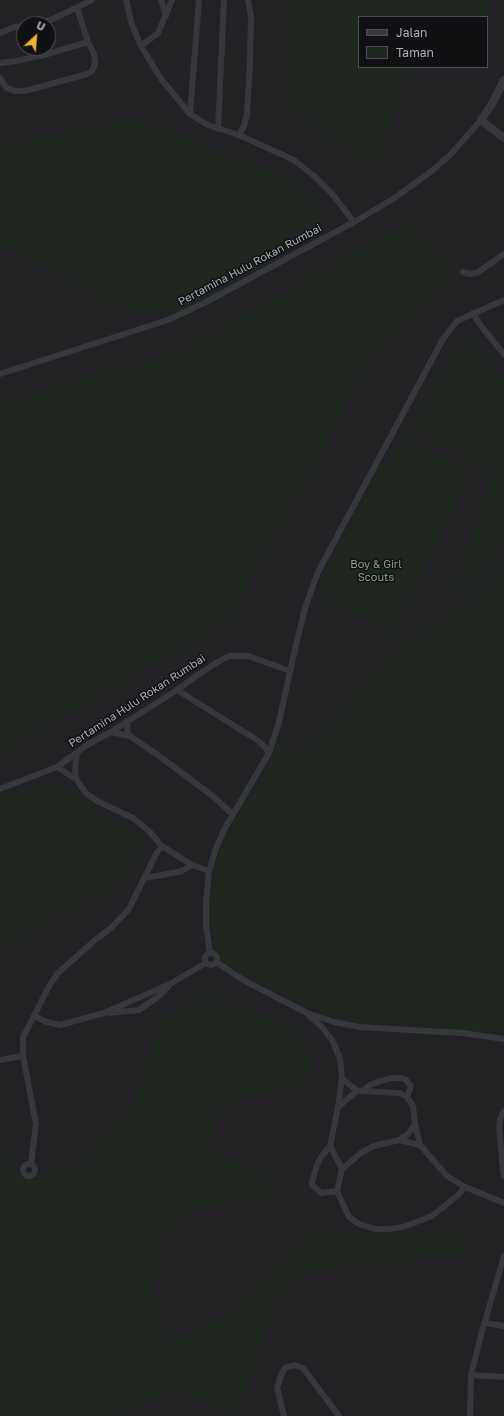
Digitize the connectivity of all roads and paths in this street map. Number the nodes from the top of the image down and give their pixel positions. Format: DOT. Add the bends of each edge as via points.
graph roads {
  1 [pos="92,0"];
  2 [pos="126,0"];
  3 [pos="161,0"];
  4 [pos="172,0"];
  5 [pos="199,0"];
  6 [pos="224,0"];
  7 [pos="248,0"];
  8 [pos="77,8"];
  9 [pos="166,16"];
  10 [pos="56,18"];
  11 [pos="16,27"];
  12 [pos="0,33"];
  13 [pos="88,42"];
  14 [pos="141,46"];
  15 [pos="0,63"];
  16 [pos="0,78"];
  17 [pos="504,80"];
  18 [pos="190,114"];
  19 [pos="481,120"];
  20 [pos="218,129"];
  21 [pos="239,135"];
  22 [pos="504,138"];
  23 [pos="354,222"];
  24 [pos="504,254"];
  25 [pos="463,272"];
  26 [pos="504,300"];
  27 [pos="473,313"];
  28 [pos="504,354"];
  29 [pos="0,374"];
  30 [pos="290,671"];
  31 [pos="177,690"];
  32 [pos="127,721"];
  33 [pos="111,732"];
  34 [pos="130,736"];
  35 [pos="77,753"];
  36 [pos="269,753"];
  37 [pos="57,767"];
  38 [pos="76,779"];
  39 [pos="0,789"];
  40 [pos="232,814"];
  41 [pos="162,846"];
  42 [pos="192,865"];
  43 [pos="209,871"];
  44 [pos="145,878"];
  45 [pos="210,953"];
  46 [pos="216,962"];
  47 [pos="206,963"];
  48 [pos="170,984"];
  49 [pos="104,1013"];
  50 [pos="307,1013"];
  51 [pos="34,1016"];
  52 [pos="504,1039"];
  53 [pos="23,1056"];
  54 [pos="0,1060"];
  55 [pos="342,1078"];
  56 [pos="360,1091"];
  57 [pos="407,1097"];
  58 [pos="338,1107"];
  59 [pos="504,1111"];
  60 [pos="415,1124"];
  61 [pos="399,1140"];
  62 [pos="420,1145"];
  63 [pos="330,1146"];
  64 [pos="503,1161"];
  65 [pos="31,1164"];
  66 [pos="342,1169"];
  67 [pos="504,1176"];
  68 [pos="465,1187"];
  69 [pos="337,1191"];
  70 [pos="504,1203"];
  71 [pos="504,1256"];
  72 [pos="502,1274"];
  73 [pos="485,1323"];
  74 [pos="504,1326"];
  75 [pos="471,1375"];
  76 [pos="504,1377"];
  77 [pos="284,1416"];
  78 [pos="339,1416"];
  79 [pos="470,1416"];
  1 -- 8 [label="street"];
  2 -- 14 [label="street" via="132,25"];
  3 -- 9 [label="street"];
  4 -- 9 [label="street"];
  5 -- 18 [label="street"];
  6 -- 20 [label="street"];
  7 -- 21 [label="street" via="251,17 247,114"];
  8 -- 10 [label="street"];
  8 -- 13 [label="street"];
  9 -- 14 [label="street" via="158,33"];
  11 -- 12 [label="street"];
  13 -- 15 [label="street" via="44,55"];
  13 -- 16 [label="street" via="94,54 95,64 87,74 24,91 7,88"];
  14 -- 18 [label="street" via="161,79"];
  17 -- 19 [label="street, Pertamina Hulu Rokan Rumbai"];
  18 -- 20 [label="street"];
  19 -- 22 [label="street"];
  19 -- 23 [label="street, Pertamina Hulu Rokan Rumbai" via="433,170 393,199"];
  20 -- 21 [label="street"];
  21 -- 23 [label="street" via="294,160 333,195"];
  23 -- 29 [label="street, Pertamina Hulu Rokan Rumbai" via="213,299 168,320"];
  24 -- 25 [label="street" via="477,273"];
  26 -- 27 [label="street"];
  27 -- 28 [label="street"];
  27 -- 30 [label="street" via="456,321 443,339 318,572 305,608"];
  30 -- 31 [label="street, Pertamina Hulu Rokan Rumbai" via="248,656 230,656 213,664"];
  30 -- 36 [label="street"];
  31 -- 32 [label="street, Pertamina Hulu Rokan Rumbai"];
  31 -- 36 [label="street" via="257,740"];
  32 -- 33 [label="street, Pertamina Hulu Rokan Rumbai"];
  32 -- 34 [label="street"];
  33 -- 34 [label="street"];
  33 -- 35 [label="street, Pertamina Hulu Rokan Rumbai"];
  34 -- 40 [label="street" via="214,797"];
  35 -- 37 [label="street, Pertamina Hulu Rokan Rumbai"];
  35 -- 38 [label="street"];
  36 -- 40 [label="street"];
  37 -- 38 [label="street"];
  37 -- 39 [label="street, Pertamina Hulu Rokan Rumbai"];
  38 -- 41 [label="street" via="86,793 133,818"];
  40 -- 43 [label="street" via="216,848"];
  41 -- 42 [label="street"];
  41 -- 44 [label="street"];
  42 -- 43 [label="street"];
  42 -- 44 [label="street" via="182,871"];
  43 -- 45 [label="street" via="206,918"];
  44 -- 51 [label="street" via="129,909 112,928 58,973"];
  45 -- 46 [label="street" via="216,956"];
  45 -- 47 [label="street" via="205,957"];
  46 -- 47 [label="street" via="211,965"];
  46 -- 50 [label="street" via="245,981"];
  47 -- 48 [label="street"];
  48 -- 49 [label="street"];
  48 -- 49 [label="street" via="159,996 139,1010"];
  49 -- 51 [label="street" via="60,1024"];
  50 -- 52 [label="street" via="359,1027 462,1033"];
  50 -- 55 [label="street" via="332,1040 340,1058"];
  51 -- 53 [label="street" via="23,1037"];
  53 -- 54 [label="street"];
  53 -- 65 [label="street" via="36,1124"];
  55 -- 56 [label="street"];
  55 -- 58 [label="street"];
  56 -- 57 [label="street" via="400,1094"];
  56 -- 57 [label="street" via="378,1082 402,1078 411,1086"];
  56 -- 58 [label="street"];
  57 -- 60 [label="street" via="413,1106"];
  58 -- 63 [label="street"];
  59 -- 64 [label="street" via="499,1127"];
  60 -- 61 [label="street" via="408,1134"];
  60 -- 62 [label="street"];
  61 -- 62 [label="street"];
  61 -- 66 [label="street" via="374,1146 362,1152"];
  62 -- 68 [label="street" via="447,1176"];
  63 -- 66 [label="street"];
  63 -- 69 [label="street" via="317,1165 312,1186 321,1193"];
  64 -- 67 [label="street"];
  66 -- 69 [label="street"];
  68 -- 69 [label="street" via="432,1216 403,1227 389,1229 375,1229 359,1224 349,1217"];
  68 -- 70 [label="street"];
  71 -- 72 [label="street"];
  72 -- 73 [label="street"];
  73 -- 74 [label="street"];
  73 -- 75 [label="street"];
  75 -- 76 [label="street"];
  75 -- 79 [label="street"];
  77 -- 78 [label="street" via="277,1387 285,1368 295,1365 303,1368"];
}
